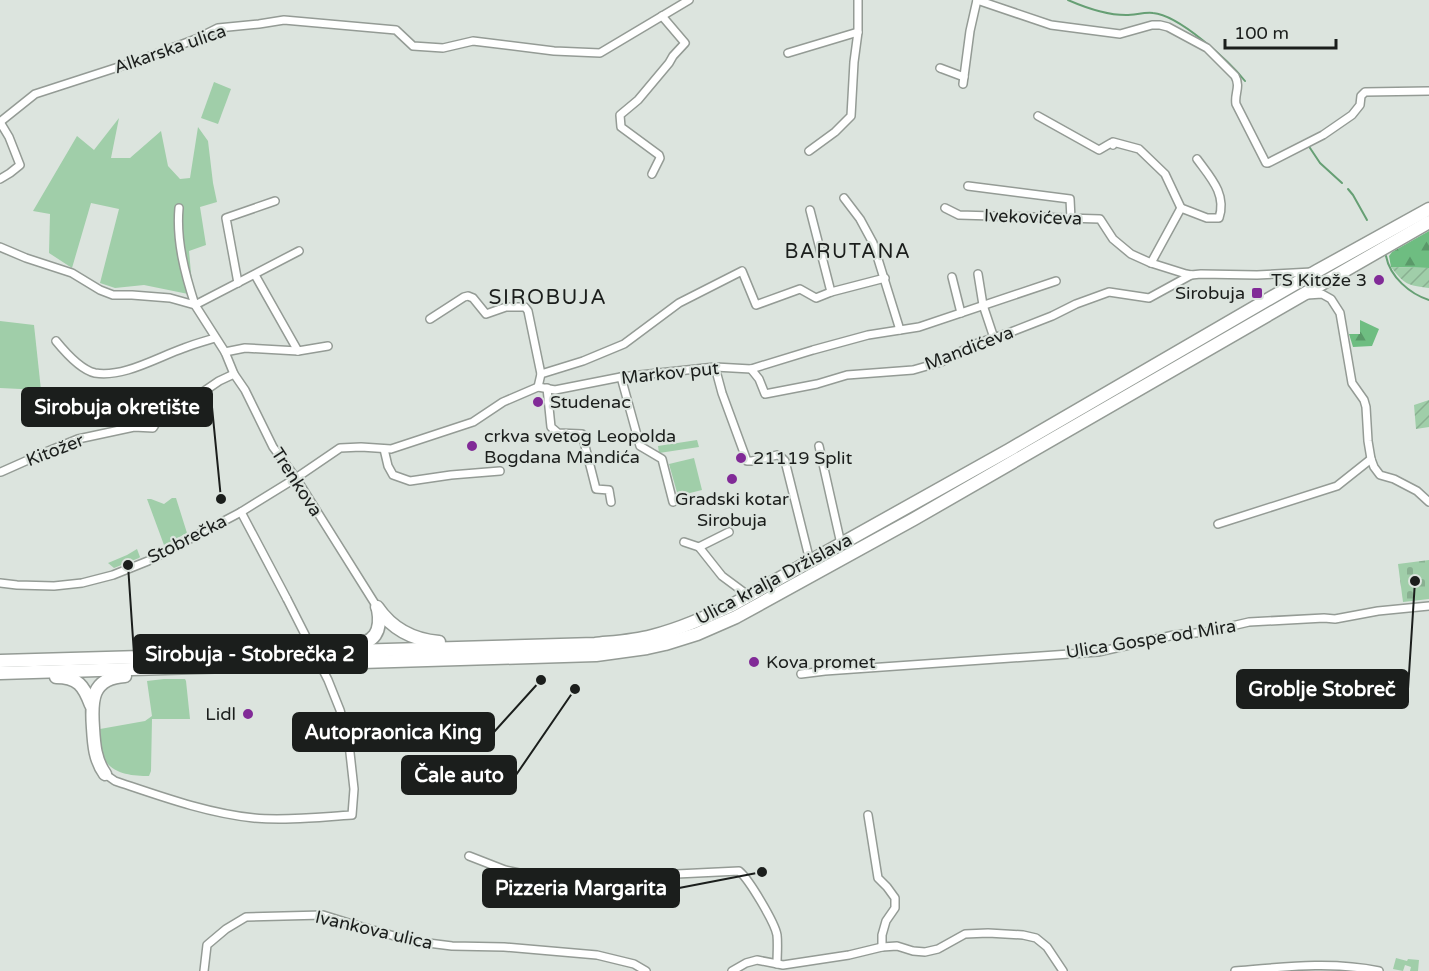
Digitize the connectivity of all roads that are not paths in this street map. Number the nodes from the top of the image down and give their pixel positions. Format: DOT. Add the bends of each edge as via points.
graph roads {
  1 [pos="689,0"];
  2 [pos="858,0"];
  3 [pos="977,0"];
  4 [pos="662,16"];
  5 [pos="858,32"];
  6 [pos="788,53"];
  7 [pos="940,68"];
  8 [pos="1429,91"];
  9 [pos="1038,116"];
  10 [pos="0,122"];
  11 [pos="810,151"];
  12 [pos="1197,159"];
  13 [pos="652,174"];
  14 [pos="0,179"];
  15 [pos="968,186"];
  16 [pos="844,198"];
  17 [pos="275,201"];
  18 [pos="179,208"];
  19 [pos="945,208"];
  20 [pos="1180,208"];
  21 [pos="1429,209"];
  22 [pos="810,210"];
  23 [pos="1071,219"];
  24 [pos="1429,222"];
  25 [pos="0,247"];
  26 [pos="299,251"];
  27 [pos="1151,263"];
  28 [pos="1317,272"];
  29 [pos="255,274"];
  30 [pos="978,274"];
  31 [pos="1191,275"];
  32 [pos="885,278"];
  33 [pos="952,278"];
  34 [pos="1056,281"];
  35 [pos="238,283"];
  36 [pos="831,292"];
  37 [pos="1298,296"];
  38 [pos="195,305"];
  39 [pos="983,305"];
  40 [pos="961,312"];
  41 [pos="430,319"];
  42 [pos="900,330"];
  43 [pos="215,338"];
  44 [pos="994,338"];
  45 [pos="56,341"];
  46 [pos="328,346"];
  47 [pos="298,351"];
  48 [pos="225,352"];
  49 [pos="716,367"];
  50 [pos="751,369"];
  51 [pos="234,374"];
  52 [pos="541,374"];
  53 [pos="621,377"];
  54 [pos="537,387"];
  55 [pos="547,388"];
  56 [pos="819,446"];
  57 [pos="384,449"];
  58 [pos="1371,459"];
  59 [pos="500,471"];
  60 [pos="1,472"];
  61 [pos="296,478"];
  62 [pos="1429,501"];
  63 [pos="611,502"];
  64 [pos="673,502"];
  65 [pos="241,512"];
  66 [pos="1218,524"];
  67 [pos="729,532"];
  68 [pos="684,542"];
  69 [pos="841,544"];
  70 [pos="699,547"];
  71 [pos="810,562"];
  72 [pos="0,583"];
  73 [pos="749,596"];
  74 [pos="1429,606"];
  75 [pos="377,608"];
  76 [pos="460,647"];
  77 [pos="326,651"];
  78 [pos="0,661"];
  79 [pos="163,668"];
  80 [pos="42,671"];
  81 [pos="0,673"];
  82 [pos="801,674"];
  83 [pos="92,705"];
  84 [pos="105,774"];
  85 [pos="868,815"];
  86 [pos="469,856"];
  87 [pos="882,947"];
  88 [pos="777,964"];
  89 [pos="204,971"];
  90 [pos="646,971"];
  91 [pos="732,971"];
  92 [pos="1063,971"];
  93 [pos="1235,971"];
  94 [pos="1378,971"];
  1 -- 4 [label="street, Alkarska ulica"];
  2 -- 5 [label="street"];
  3 -- 7 [label="street" via="964,80"];
  3 -- 8 [label="street" via="1051,25 1085,30 1120,34 1160,25 1207,48 1238,81 1236,104 1266,163 1323,135 1352,115 1365,92"];
  4 -- 10 [label="street, Alkarska ulica" via="600,53 473,41 443,48 413,46 396,30 284,20 218,28 140,60 35,94"];
  4 -- 13 [label="street" via="685,43 638,100 620,115 621,127 658,154 660,158"];
  5 -- 6 [label="street"];
  5 -- 11 [label="street" via="851,116"];
  9 -- 20 [label="street" via="1099,150 1111,142 1139,149 1165,174"];
  10 -- 14 [label="street" via="20,165"];
  12 -- 20 [label="street" via="1221,195 1219,218"];
  15 -- 23 [label="street, Ivekovićeva" via="1070,198"];
  16 -- 32 [label="street" via="873,243"];
  17 -- 35 [label="street" via="226,218"];
  18 -- 38 [label="street, Trenkova" via="184,271"];
  19 -- 23 [label="street, Ivekovićeva" via="960,215"];
  20 -- 27 [label="street"];
  21 -- 28 [label="highway, Ulica kralja Držislava"];
  22 -- 36 [label="street"];
  23 -- 27 [label="street, Ivekovićeva" via="1100,219 1113,239 1131,254"];
  24 -- 37 [label="highway, Ulica kralja Držislava"];
  25 -- 38 [label="street" via="72,273 112,295 170,298"];
  26 -- 29 [label="street"];
  27 -- 31 [label="street, Ivekovićeva"];
  28 -- 31 [label="street, Ivekovićeva"];
  28 -- 69 [label="highway, Ulica kralja Držislava"];
  29 -- 35 [label="street"];
  29 -- 47 [label="street"];
  30 -- 39 [label="street"];
  31 -- 44 [label="street, Mandićeva" via="1149,298 1109,292"];
  32 -- 36 [label="street"];
  32 -- 42 [label="street"];
  33 -- 40 [label="street"];
  34 -- 39 [label="street, Markov put"];
  35 -- 38 [label="street"];
  36 -- 52 [label="street" via="816,298 800,289 756,305 742,271 679,303 624,344"];
  37 -- 58 [label="street" via="1322,294 1331,298 1340,313 1352,383 1366,407"];
  37 -- 79 [label="highway, Ulica kralja Držislava" via="914,519 736,617 697,634 647,648 596,655"];
  38 -- 43 [label="street, Trenkova"];
  39 -- 40 [label="street, Markov put"];
  39 -- 44 [label="street"];
  40 -- 42 [label="street, Markov put"];
  41 -- 52 [label="street" via="468,296 486,314 506,307 525,307"];
  42 -- 50 [label="street, Markov put" via="857,338"];
  43 -- 45 [label="street" via="115,373 94,373 71,358"];
  43 -- 48 [label="street, Trenkova"];
  44 -- 50 [label="street, Mandićeva" via="913,370 847,375 765,394"];
  46 -- 47 [label="street"];
  47 -- 48 [label="street" via="245,348"];
  48 -- 51 [label="street, Trenkova"];
  49 -- 50 [label="street, Markov put"];
  49 -- 53 [label="street, Markov put"];
  49 -- 71 [label="street" via="747,461 777,455 785,461"];
  51 -- 60 [label="street, Kitožer" via="161,415 153,428 134,427 78,439"];
  51 -- 61 [label="street, Trenkova" via="273,447"];
  52 -- 54 [label="street"];
  53 -- 55 [label="street, Markov put" via="555,390"];
  53 -- 64 [label="street" via="640,446 662,459"];
  54 -- 55 [label="street, Markov put"];
  54 -- 57 [label="street, Markov put" via="503,402 473,422"];
  55 -- 63 [label="street" via="551,427 558,433 582,434 596,489 609,490"];
  56 -- 69 [label="street"];
  57 -- 59 [label="street" via="393,475 410,481"];
  57 -- 61 [label="street, Markov put" via="340,448"];
  58 -- 62 [label="street" via="1380,475 1417,491"];
  58 -- 66 [label="street" via="1337,486"];
  61 -- 65 [label="street, Stobrečka"];
  61 -- 75 [label="street, Trenkova"];
  65 -- 72 [label="street, Stobrečka" via="148,561 112,575 54,586"];
  65 -- 84 [label="street, bridge" via="340,710 349,744 354,789 352,815 255,818 201,808"];
  67 -- 70 [label="street"];
  68 -- 70 [label="street"];
  69 -- 71 [label="highway, Ulica kralja Držislava"];
  70 -- 73 [label="street" via="722,576"];
  71 -- 73 [label="highway, Ulica kralja Držislava"];
  73 -- 76 [label="highway, Ulica kralja Držislava" via="701,620 650,637 596,644"];
  74 -- 82 [label="street, Ulica Gospe od Mira" via="1335,619 1249,622 1098,652"];
  75 -- 76 [label="highway" via="406,634 428,641 454,642"];
  75 -- 77 [label="highway" via="380,620 374,636 359,645 332,646"];
  76 -- 77 [label="highway, Ulica kralja Držislava"];
  77 -- 78 [label="highway, Ulica kralja Držislava"];
  79 -- 80 [label="highway, Ulica kralja Držislava"];
  79 -- 83 [label="highway" via="148,675 108,679 98,687"];
  80 -- 81 [label="highway, Ulica kralja Držislava"];
  80 -- 83 [label="highway" via="81,684"];
  83 -- 84 [label="highway" via="96,756"];
  85 -- 87 [label="street" via="878,878 895,898 895,908 882,935"];
  86 -- 88 [label="street" via="505,870 552,880 739,871 773,923"];
  87 -- 88 [label="street"];
  87 -- 92 [label="street" via="925,952 965,934 1023,934 1047,947"];
  88 -- 91 [label="street" via="757,960"];
  89 -- 90 [label="street, Ivankova ulica" via="207,945 246,916 323,915 412,941 597,955"];
  93 -- 94 [label="street" via="1314,965"];
}
